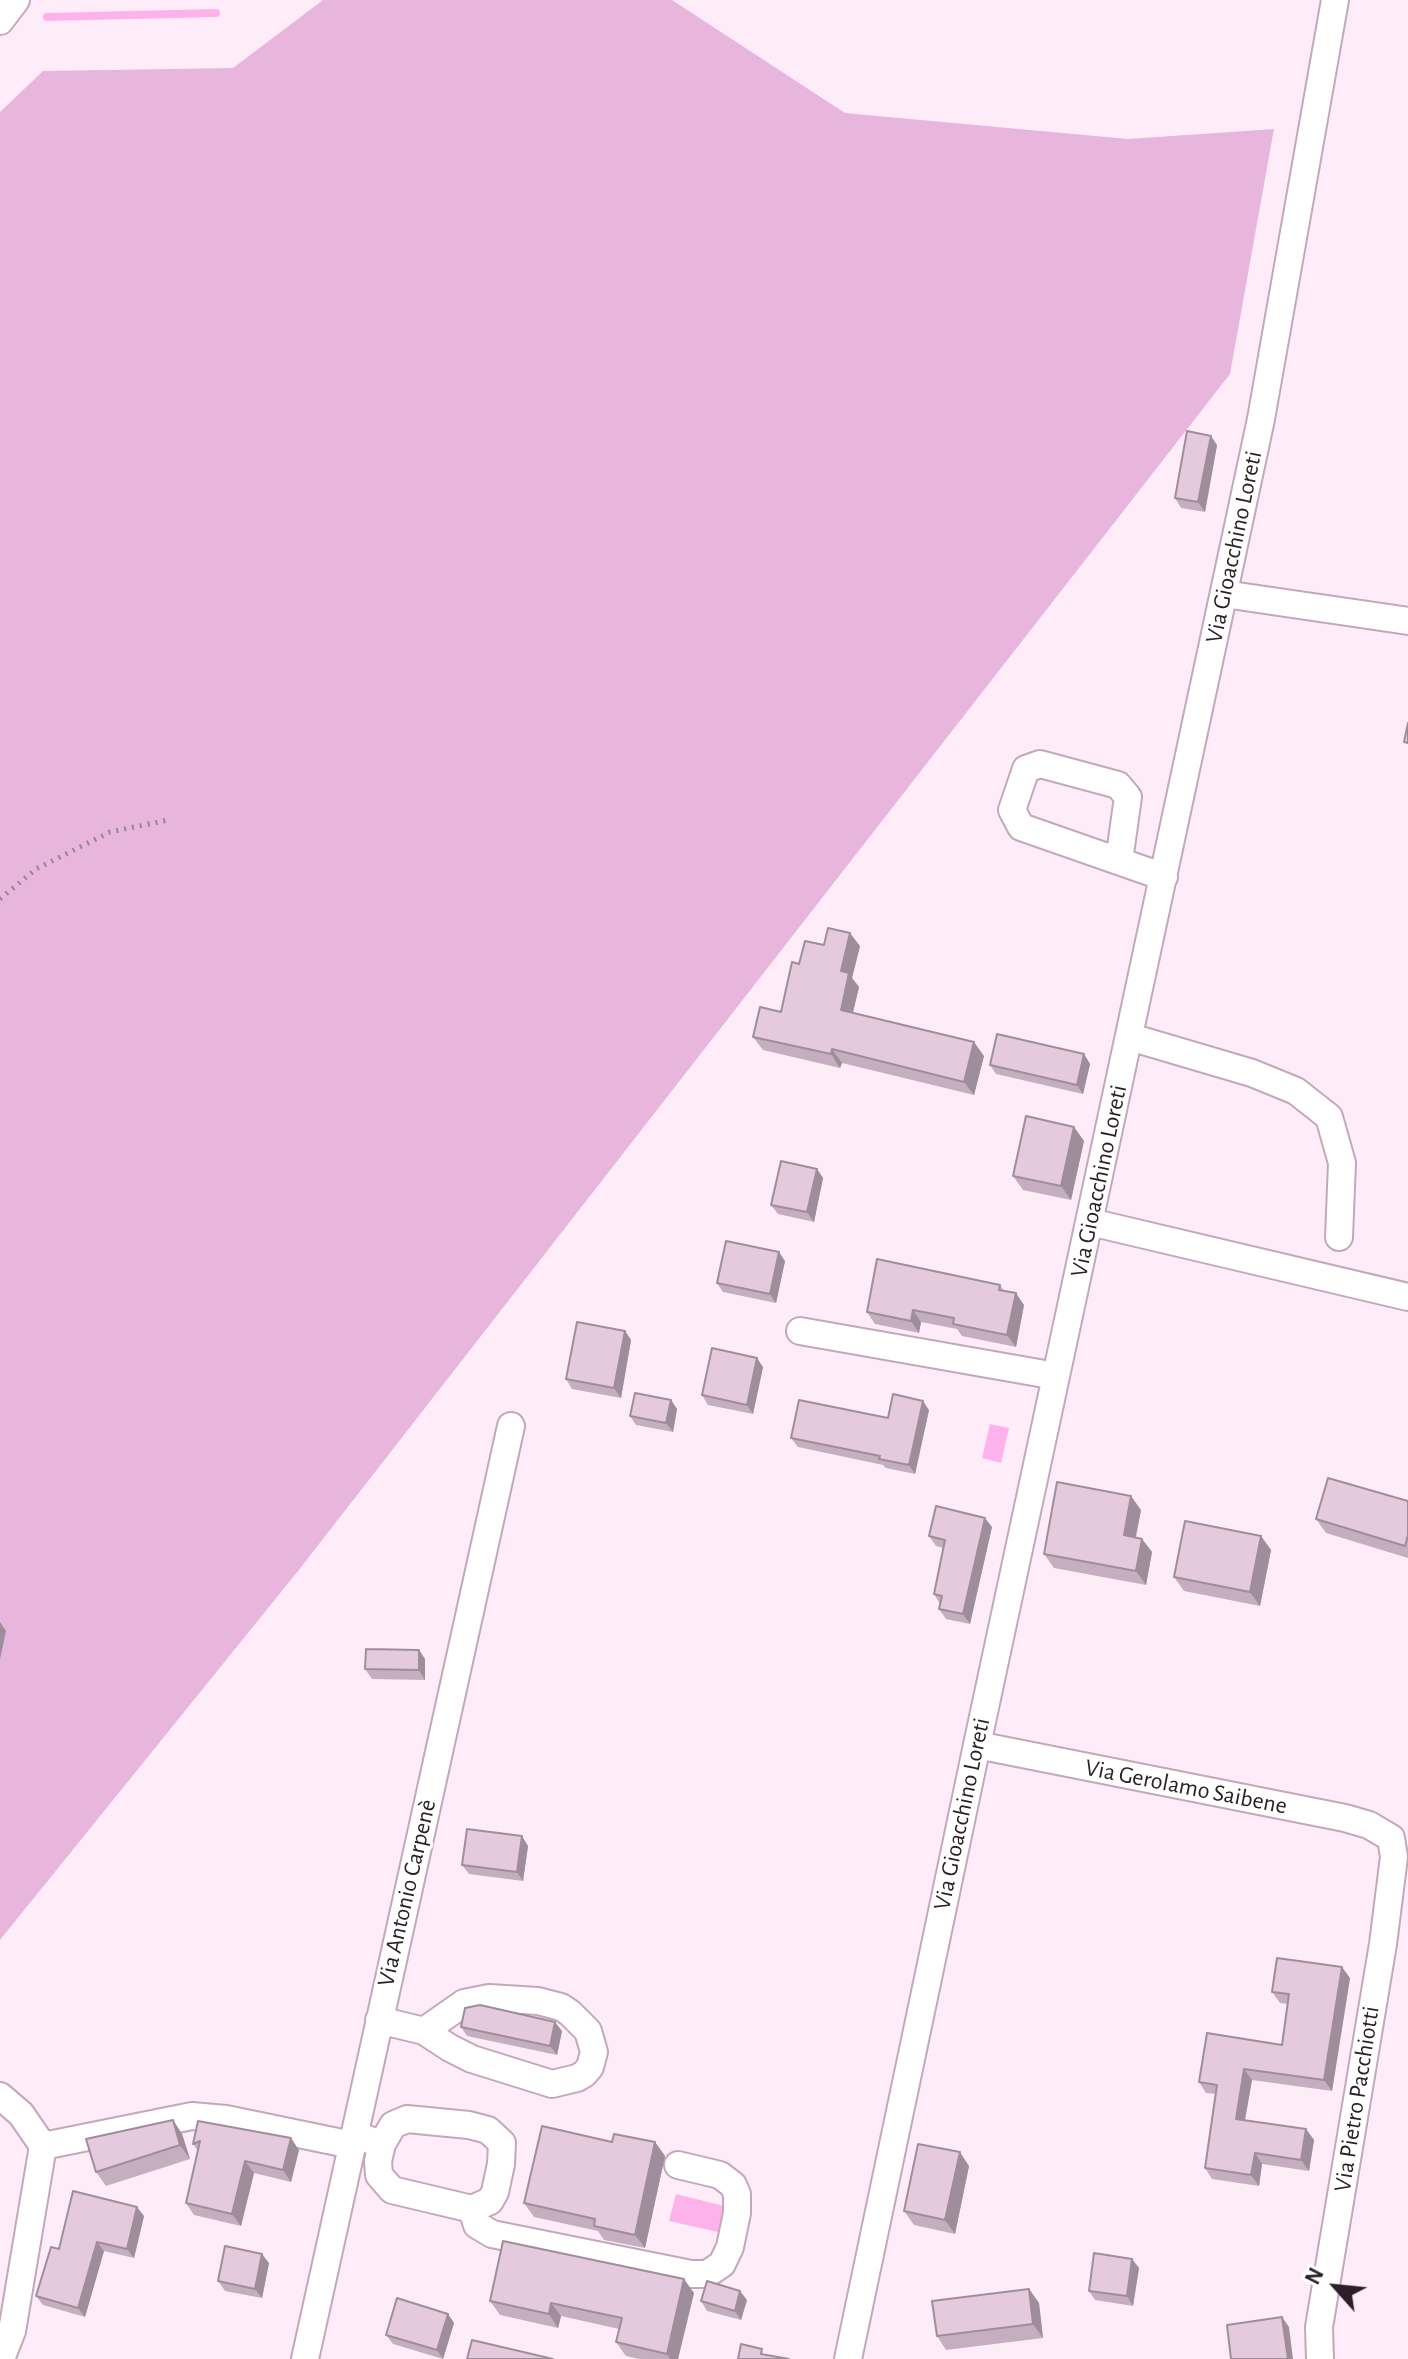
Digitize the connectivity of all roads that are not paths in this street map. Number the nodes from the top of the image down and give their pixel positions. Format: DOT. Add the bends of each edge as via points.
graph roads {
  1 [pos="16,0"];
  2 [pos="1335,0"];
  3 [pos="0,21"];
  4 [pos="1224,594"];
  5 [pos="1408,621"];
  6 [pos="1119,861"];
  7 [pos="1164,877"];
  8 [pos="1130,1037"];
  9 [pos="1090,1222"];
  10 [pos="1339,1237"];
  11 [pos="1408,1279"];
  12 [pos="1382,1291"];
  13 [pos="1408,1297"];
  14 [pos="800,1331"];
  15 [pos="1056,1376"];
  16 [pos="511,1426"];
  17 [pos="977,1745"];
  18 [pos="1391,1838"];
  19 [pos="379,2020"];
  20 [pos="424,2031"];
  21 [pos="0,2096"];
  22 [pos="353,2140"];
  23 [pos="382,2144"];
  24 [pos="43,2146"];
  25 [pos="678,2165"];
  26 [pos="472,2209"];
  27 [pos="1,2359"];
  28 [pos="305,2359"];
  29 [pos="848,2359"];
  30 [pos="1320,2359"];
  1 -- 3 [label="street"];
  2 -- 4 [label="street, Via Gioacchino Loreti" via="1261,419"];
  4 -- 5 [label="street"];
  4 -- 7 [label="street, Via Gioacchino Loreti"];
  6 -- 6 [label="street" via="1021,827 1012,810 1026,769 1040,764 1118,785 1128,797"];
  6 -- 7 [label="street"];
  7 -- 8 [label="street, Via Gioacchino Loreti"];
  8 -- 9 [label="street, Via Gioacchino Loreti"];
  8 -- 10 [label="street" via="1252,1073 1296,1091 1329,1117 1342,1163"];
  9 -- 12 [label="street"];
  9 -- 15 [label="street, Via Gioacchino Loreti"];
  11 -- 12 [label="street"];
  12 -- 13 [label="street"];
  14 -- 15 [label="street"];
  15 -- 17 [label="street, Via Gioacchino Loreti"];
  16 -- 19 [label="street, Via Antonio Carpenè"];
  17 -- 18 [label="street, Via Gerolamo Saibene" via="1345,1818"];
  17 -- 29 [label="street, Via Gioacchino Loreti"];
  18 -- 30 [label="street, Via Pietro Pacchiotti" via="1394,1857 1383,1944 1319,2327"];
  19 -- 20 [label="street"];
  19 -- 22 [label="street, Via Antonio Carpenè"];
  20 -- 20 [label="street" via="472,2059 552,2084 584,2074 594,2052 588,2031 570,2013 538,2001 489,1998 464,2003"];
  21 -- 24 [label="street" via="21,2114"];
  22 -- 23 [label="street"];
  22 -- 24 [label="street" via="192,2116"];
  22 -- 28 [label="street, Via Antonio Carpenè"];
  23 -- 26 [label="street" via="378,2168 387,2186"];
  23 -- 26 [label="street" via="393,2125 407,2119 494,2132 502,2143 495,2192 490,2201"];
  24 -- 27 [label="street" via="12,2331"];
  25 -- 26 [label="street" via="720,2175 737,2194 730,2247 722,2264 707,2274 492,2234 477,2225"];
}
